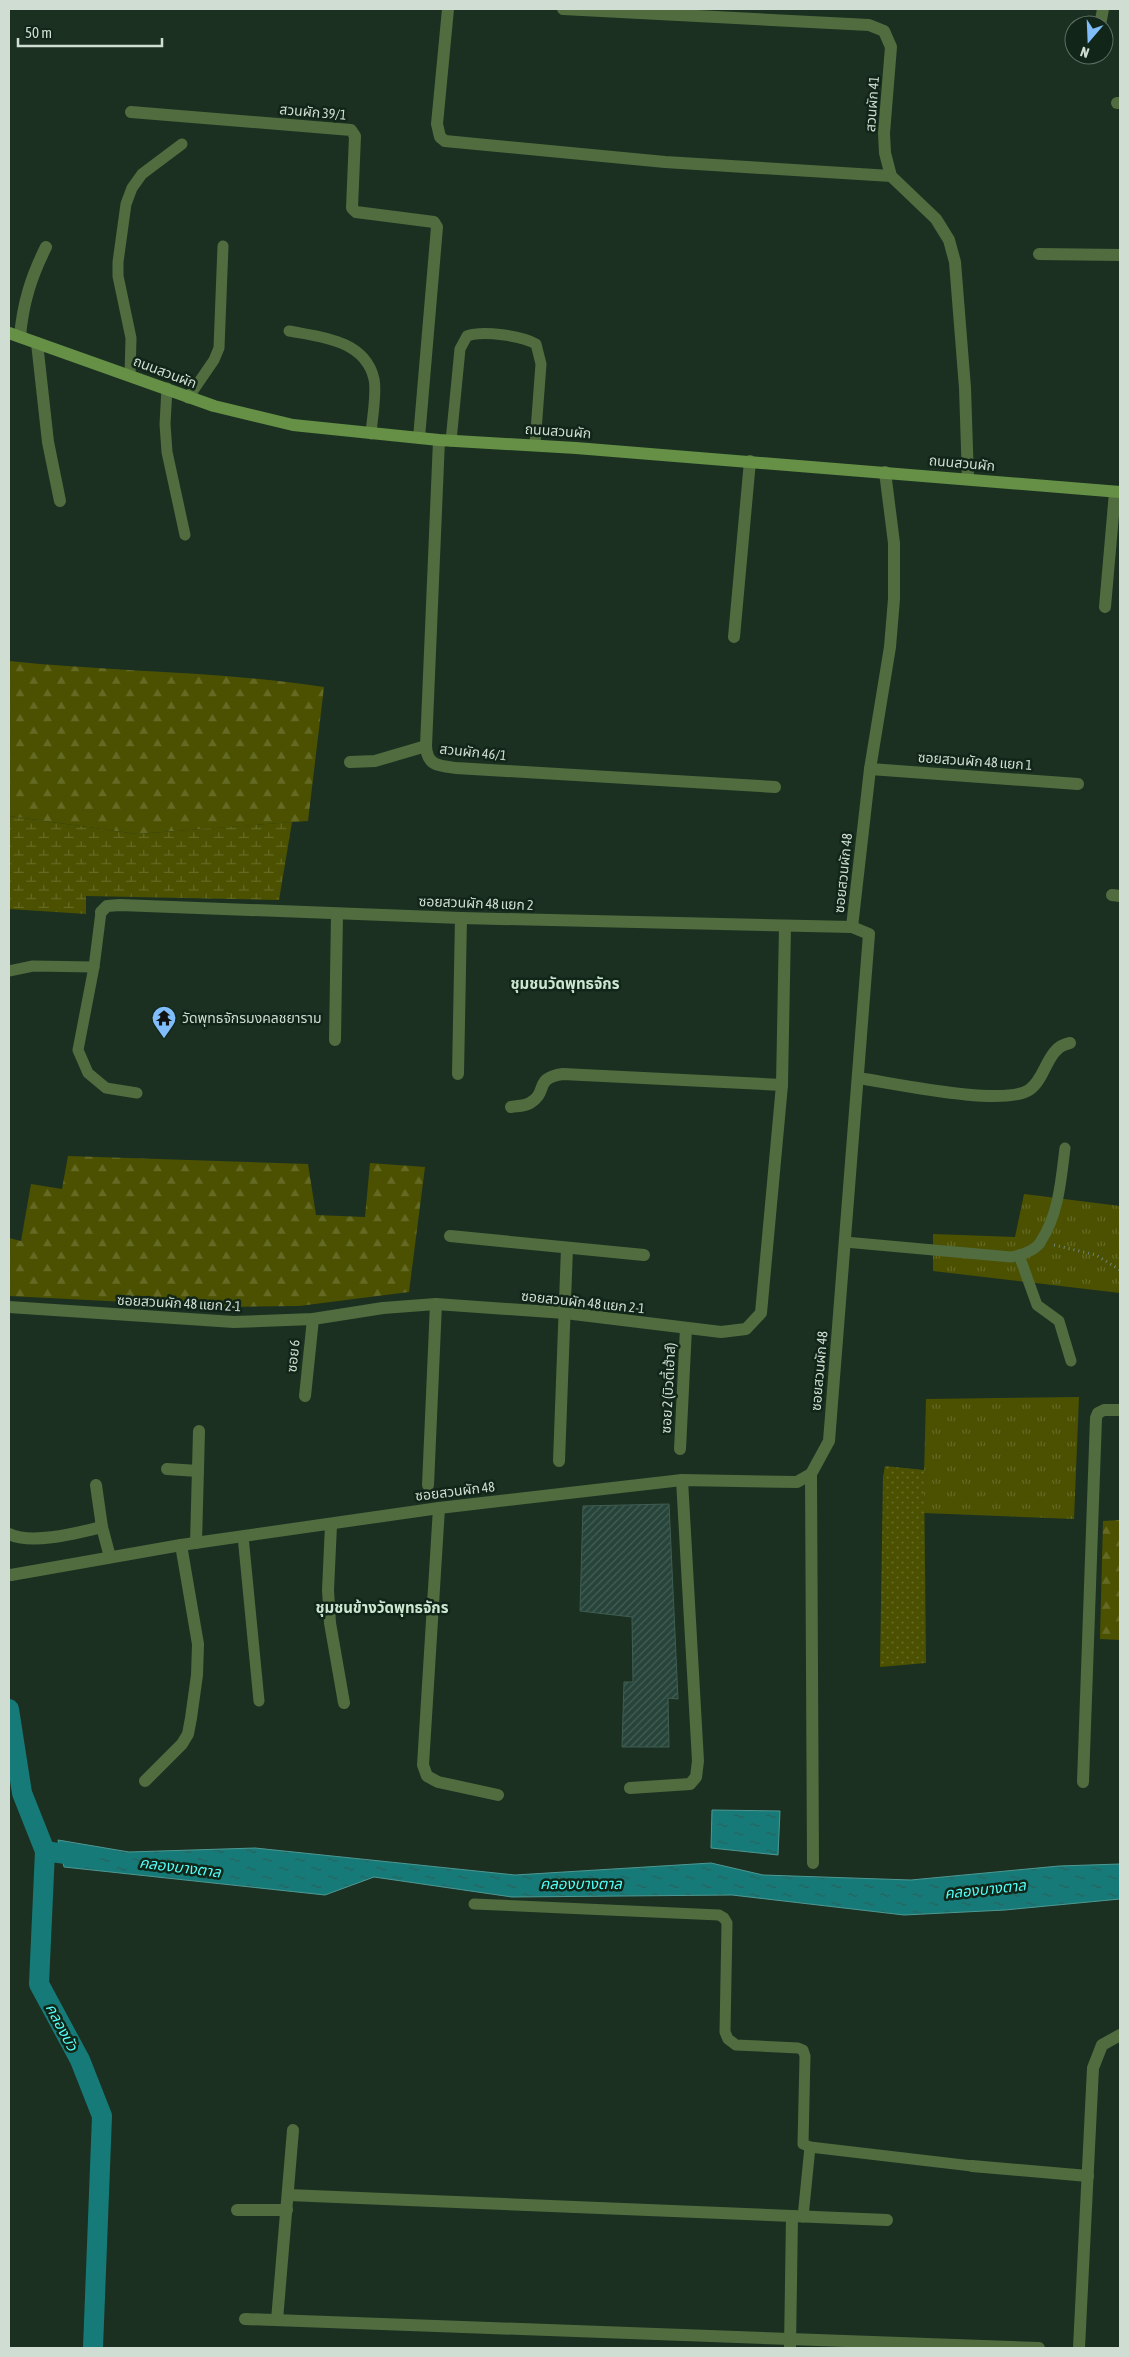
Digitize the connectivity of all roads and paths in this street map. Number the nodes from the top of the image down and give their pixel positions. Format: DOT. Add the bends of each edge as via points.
graph roads {
  1 [pos="448,9"];
  2 [pos="563,9"];
  3 [pos="131,112"];
  4 [pos="182,144"];
  5 [pos="891,176"];
  6 [pos="224,246"];
  7 [pos="46,248"];
  8 [pos="1039,254"];
  9 [pos="1120,254"];
  10 [pos="289,331"];
  11 [pos="14,335"];
  12 [pos="37,343"];
  13 [pos="130,375"];
  14 [pos="167,388"];
  15 [pos="188,398"];
  16 [pos="371,434"];
  17 [pos="419,438"];
  18 [pos="445,440"];
  19 [pos="535,444"];
  20 [pos="750,461"];
  21 [pos="885,472"];
  22 [pos="968,479"];
  23 [pos="1118,492"];
  24 [pos="60,501"];
  25 [pos="185,535"];
  26 [pos="1105,607"];
  27 [pos="734,638"];
  28 [pos="426,746"];
  29 [pos="350,762"];
  30 [pos="870,769"];
  31 [pos="1078,784"];
  32 [pos="775,786"];
  33 [pos="101,912"];
  34 [pos="337,914"];
  35 [pos="461,918"];
  36 [pos="785,926"];
  37 [pos="852,927"];
  38 [pos="94,967"];
  39 [pos="9,971"];
  40 [pos="335,1040"];
  41 [pos="1070,1043"];
  42 [pos="458,1074"];
  43 [pos="858,1078"];
  44 [pos="782,1085"];
  45 [pos="137,1093"];
  46 [pos="511,1107"];
  47 [pos="1065,1148"];
  48 [pos="450,1236"];
  49 [pos="845,1242"];
  50 [pos="1041,1242"];
  51 [pos="567,1248"];
  52 [pos="644,1255"];
  53 [pos="1019,1255"];
  54 [pos="1120,1270"];
  55 [pos="436,1304"];
  56 [pos="9,1308"];
  57 [pos="565,1313"];
  58 [pos="313,1319"];
  59 [pos="686,1328"];
  60 [pos="1071,1361"];
  61 [pos="305,1396"];
  62 [pos="1120,1410"];
  63 [pos="199,1431"];
  64 [pos="680,1450"];
  65 [pos="559,1461"];
  66 [pos="166,1469"];
  67 [pos="198,1471"];
  68 [pos="811,1474"];
  69 [pos="682,1480"];
  70 [pos="96,1485"];
  71 [pos="428,1485"];
  72 [pos="439,1508"];
  73 [pos="330,1525"];
  74 [pos="102,1527"];
  75 [pos="9,1534"];
  76 [pos="243,1536"];
  77 [pos="196,1542"];
  78 [pos="181,1545"];
  79 [pos="110,1557"];
  80 [pos="11,1575"];
  81 [pos="258,1702"];
  82 [pos="344,1703"];
  83 [pos="145,1781"];
  84 [pos="1083,1782"];
  85 [pos="630,1788"];
  86 [pos="498,1795"];
  87 [pos="813,1863"];
  88 [pos="474,1904"];
  89 [pos="1120,2035"];
  90 [pos="293,2130"];
  91 [pos="810,2147"];
  92 [pos="972,2166"];
  93 [pos="1088,2176"];
  94 [pos="288,2195"];
  95 [pos="237,2210"];
  96 [pos="287,2210"];
  97 [pos="797,2216"];
  98 [pos="887,2220"];
  99 [pos="245,2319"];
  100 [pos="277,2320"];
  101 [pos="791,2344"];
  102 [pos="1039,2348"];
  103 [pos="1079,2348"];
  1 -- 5 [label="street" via="437,124 440,137 445,141 665,162"];
  2 -- 5 [label="street, สวนผัก 41" via="876,27 888,37 891,47 884,153"];
  3 -- 17 [label="street, สวนผัก 39/1" via="350,130 355,136 352,208 356,212 434,222 437,227"];
  4 -- 13 [label="lane" via="142,174 126,204 118,262 131,338"];
  5 -- 22 [label="street" via="936,219 949,240 955,262"];
  6 -- 15 [label="lane" via="220,348"];
  7 -- 11 [label="street" via="26,293"];
  8 -- 9 [label="street"];
  10 -- 16 [label="lane" via="332,340 362,354 375,381"];
  11 -- 12 [label="street, ถนนสวนผัก"];
  12 -- 13 [label="street, ถนนสวนผัก"];
  12 -- 24 [label="street" via="48,442"];
  13 -- 14 [label="street, ถนนสวนผัก"];
  14 -- 15 [label="street, ถนนสวนผัก"];
  14 -- 25 [label="lane" via="167,452"];
  15 -- 16 [label="street, ถนนสวนผัก" via="239,414 293,425"];
  16 -- 17 [label="street, ถนนสวนผัก"];
  17 -- 18 [label="street, ถนนสวนผัก"];
  18 -- 19 [label="street, ถนนสวนผัก"];
  18 -- 19 [label="lane" via="460,349 467,336 473,334 511,336 536,344 541,364"];
  18 -- 28 [label="street, สวนผัก 46/1"];
  19 -- 20 [label="street, ถนนสวนผัก"];
  20 -- 21 [label="street, ถนนสวนผัก"];
  20 -- 27 [label="street"];
  21 -- 22 [label="street, ถนนสวนผัก"];
  21 -- 30 [label="street, ซอยสวนผัก 48" via="894,543 894,599 890,647"];
  22 -- 23 [label="street, ถนนสวนผัก"];
  23 -- 26 [label="street"];
  28 -- 29 [label="street" via="375,761"];
  28 -- 32 [label="street, สวนผัก 46/1" via="427,757 438,766"];
  30 -- 31 [label="street, ซอยสวนผัก 48 แยก 1"];
  30 -- 37 [label="street, ซอยสวนผัก 48"];
  33 -- 34 [label="street, ซอยสวนผัก 48 แยก 2" via="107,906 120,905"];
  33 -- 38 [label="lane"];
  34 -- 35 [label="street, ซอยสวนผัก 48 แยก 2"];
  34 -- 40 [label="street"];
  35 -- 36 [label="street, ซอยสวนผัก 48 แยก 2"];
  35 -- 42 [label="street"];
  36 -- 37 [label="street, ซอยสวนผัก 48 แยก 2"];
  36 -- 44 [label="street, ซอยสวนผัก 48 แยก 2-1"];
  37 -- 43 [label="street, ซอยสวนผัก 48" via="869,934"];
  38 -- 39 [label="lane" via="33,966"];
  38 -- 45 [label="lane" via="78,1050 88,1073 106,1088"];
  41 -- 43 [label="street" via="1061,1044 1055,1050 1032,1088 1020,1095 987,1097"];
  43 -- 49 [label="street, ซอยสวนผัก 48"];
  44 -- 46 [label="street" via="563,1074 545,1079 538,1095 528,1104"];
  44 -- 59 [label="street, ซอยสวนผัก 48 แยก 2-1" via="760,1313 746,1329 721,1332"];
  47 -- 50 [label="lane" via="1058,1200"];
  48 -- 51 [label="street"];
  49 -- 53 [label="lane" via="1011,1257"];
  49 -- 68 [label="street, ซอยสวนผัก 48" via="829,1441"];
  50 -- 53 [label="lane"];
  50 -- 54 [label="path" via="1096,1255"];
  51 -- 52 [label="street"];
  51 -- 57 [label="street"];
  53 -- 60 [label="lane" via="1037,1305 1059,1321"];
  55 -- 57 [label="street, ซอยสวนผัก 48 แยก 2-1"];
  55 -- 58 [label="street, ซอยสวนผัก 48 แยก 2-1"];
  55 -- 71 [label="street"];
  56 -- 58 [label="street, ซอยสวนผัก 48 แยก 2-1" via="234,1322"];
  57 -- 59 [label="street, ซอยสวนผัก 48 แยก 2-1"];
  57 -- 65 [label="street"];
  58 -- 61 [label="street, ซอย 6"];
  59 -- 64 [label="street, ซอย 2 (บิวตี้เฮ้าส์)"];
  62 -- 84 [label="street" via="1098,1413"];
  63 -- 67 [label="street"];
  66 -- 67 [label="street"];
  67 -- 77 [label="street"];
  68 -- 69 [label="street, ซอยสวนผัก 48" via="797,1482"];
  68 -- 87 [label="street"];
  69 -- 72 [label="street, ซอยสวนผัก 48"];
  69 -- 85 [label="street" via="698,1761 696,1777 690,1784"];
  70 -- 74 [label="street"];
  72 -- 73 [label="street, ซอยสวนผัก 48"];
  72 -- 86 [label="street" via="423,1765 427,1776 438,1782"];
  73 -- 76 [label="street, ซอยสวนผัก 48"];
  73 -- 82 [label="street" via="330,1623"];
  74 -- 75 [label="street" via="69,1535 18,1539"];
  74 -- 79 [label="street"];
  76 -- 77 [label="street, ซอยสวนผัก 48"];
  76 -- 81 [label="lane"];
  77 -- 78 [label="street, ซอยสวนผัก 48"];
  78 -- 79 [label="street, ซอยสวนผัก 48"];
  78 -- 83 [label="street" via="198,1644 197,1675 188,1734"];
  79 -- 80 [label="street, ซอยสวนผัก 48"];
  88 -- 91 [label="lane" via="719,1915 724,1918 727,1923 725,2032 736,2045 804,2050 803,2141"];
  89 -- 93 [label="street" via="1102,2045 1093,2068"];
  90 -- 94 [label="street"];
  91 -- 92 [label="lane"];
  91 -- 97 [label="lane"];
  92 -- 93 [label="street"];
  93 -- 103 [label="street"];
  94 -- 96 [label="street"];
  94 -- 97 [label="street"];
  95 -- 96 [label="street"];
  96 -- 100 [label="street"];
  97 -- 98 [label="street"];
  97 -- 101 [label="street"];
  99 -- 100 [label="street"];
  100 -- 101 [label="street"];
  101 -- 102 [label="street"];
}
